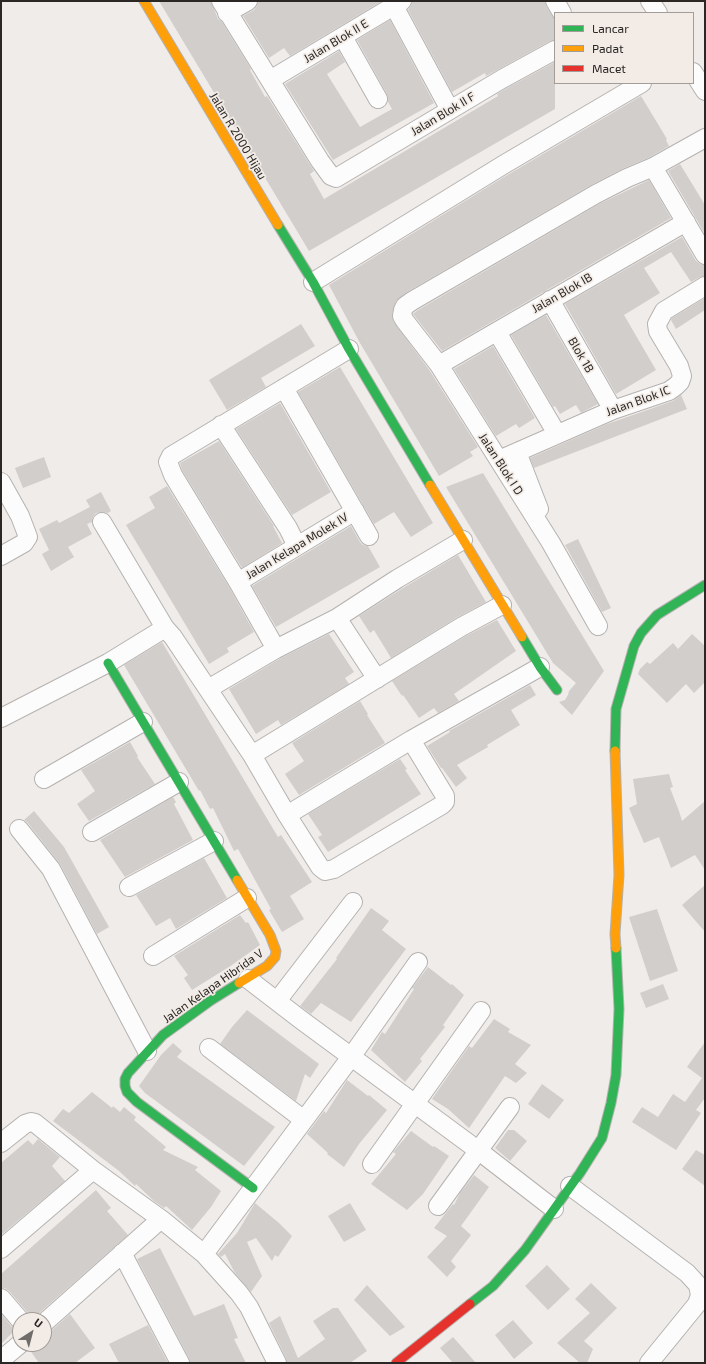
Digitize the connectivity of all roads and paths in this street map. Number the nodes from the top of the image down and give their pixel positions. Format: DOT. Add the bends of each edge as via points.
graph roads {
  1 [pos="144,1"];
  2 [pos="248,1"];
  3 [pos="555,1"];
  4 [pos="650,1"];
  5 [pos="398,4"];
  6 [pos="224,7"];
  7 [pos="561,12"];
  8 [pos="657,12"];
  9 [pos="343,37"];
  10 [pos="554,51"];
  11 [pos="694,74"];
  12 [pos="270,80"];
  13 [pos="640,84"];
  14 [pos="705,91"];
  15 [pos="378,99"];
  16 [pos="450,110"];
  17 [pos="705,138"];
  18 [pos="653,167"];
  19 [pos="686,222"];
  20 [pos="705,255"];
  21 [pos="313,282"];
  22 [pos="705,286"];
  23 [pos="550,300"];
  24 [pos="497,332"];
  25 [pos="349,349"];
  26 [pos="438,365"];
  27 [pos="284,388"];
  28 [pos="613,410"];
  29 [pos="221,425"];
  30 [pos="557,434"];
  31 [pos="517,452"];
  32 [pos="498,460"];
  33 [pos="1,482"];
  34 [pos="355,510"];
  35 [pos="102,522"];
  36 [pos="368,536"];
  37 [pos="463,540"];
  38 [pos="551,543"];
  39 [pos="297,546"];
  40 [pos="1,556"];
  41 [pos="238,582"];
  42 [pos="705,585"];
  43 [pos="502,605"];
  44 [pos="337,618"];
  45 [pos="598,626"];
  46 [pos="165,628"];
  47 [pos="276,649"];
  48 [pos="108,663"];
  49 [pos="540,667"];
  50 [pos="377,679"];
  51 [pos="208,689"];
  52 [pos="557,690"];
  53 [pos="1,718"];
  54 [pos="142,722"];
  55 [pos="411,740"];
  56 [pos="252,755"];
  57 [pos="44,779"];
  58 [pos="179,782"];
  59 [pos="287,815"];
  60 [pos="19,829"];
  61 [pos="92,832"];
  62 [pos="214,841"];
  63 [pos="129,887"];
  64 [pos="247,898"];
  65 [pos="353,902"];
  66 [pos="154,956"];
  67 [pos="418,962"];
  68 [pos="248,979"];
  69 [pos="277,1001"];
  70 [pos="481,1011"];
  71 [pos="209,1048"];
  72 [pos="147,1051"];
  73 [pos="351,1057"];
  74 [pos="415,1104"];
  75 [pos="510,1107"];
  76 [pos="304,1120"];
  77 [pos="1,1143"];
  78 [pos="479,1151"];
  79 [pos="372,1164"];
  80 [pos="93,1170"];
  81 [pos="570,1186"];
  82 [pos="253,1188"];
  83 [pos="438,1206"];
  84 [pos="554,1209"];
  85 [pos="161,1219"];
  86 [pos="1,1249"];
  87 [pos="122,1253"];
  88 [pos="204,1254"];
  89 [pos="1,1298"];
  90 [pos="13,1312"];
  91 [pos="52,1316"];
  92 [pos="12,1351"];
  93 [pos="1,1360"];
  94 [pos="180,1363"];
  95 [pos="277,1363"];
  96 [pos="396,1363"];
  97 [pos="649,1363"];
  1 -- 21 [label="street, Jalan R 2000 Hijau"];
  2 -- 6 [label="street"];
  3 -- 7 [label="street"];
  4 -- 8 [label="street"];
  5 -- 9 [label="street, Jalan Blok II E"];
  5 -- 16 [label="street"];
  6 -- 12 [label="street"];
  9 -- 12 [label="street, Jalan Blok II E"];
  9 -- 15 [label="street"];
  10 -- 16 [label="street, Jalan Blok II F"];
  11 -- 14 [label="street"];
  12 -- 16 [label="street, Jalan Blok II F" via="320,161 331,176 336,178"];
  13 -- 21 [label="street"];
  17 -- 18 [label="street"];
  18 -- 19 [label="street"];
  18 -- 26 [label="street, Jalan Blok I D" via="596,194 405,306 402,316 404,321"];
  19 -- 20 [label="street"];
  19 -- 23 [label="street, Jalan Blok IB"];
  21 -- 25 [label="street, Jalan R 2000 Hijau"];
  22 -- 28 [label="street, Jalan Blok IC" via="664,311 657,324 658,331 679,366 682,376 680,382 669,391"];
  23 -- 24 [label="street, Jalan Blok IB"];
  23 -- 28 [label="street, Blok 1B"];
  24 -- 26 [label="street, Jalan Blok IB"];
  24 -- 30 [label="street"];
  25 -- 27 [label="street"];
  25 -- 37 [label="street, Jalan R 2000 Hijau"];
  26 -- 32 [label="street, Jalan Blok I D"];
  27 -- 29 [label="street"];
  27 -- 34 [label="street"];
  28 -- 30 [label="street, Jalan Blok IC"];
  29 -- 39 [label="street"];
  29 -- 41 [label="street" via="171,456 168,462"];
  30 -- 31 [label="street, Jalan Blok IC"];
  31 -- 32 [label="street, Jalan Blok IC"];
  31 -- 38 [label="street"];
  32 -- 38 [label="street, Jalan Blok I D"];
  33 -- 40 [label="street" via="20,516 28,537 24,543"];
  34 -- 36 [label="street"];
  34 -- 39 [label="street, Jalan Kelapa Molek IV"];
  35 -- 46 [label="street"];
  37 -- 43 [label="street, Jalan R 2000 Hijau"];
  37 -- 44 [label="street"];
  38 -- 45 [label="street, Jalan Blok I D"];
  39 -- 41 [label="street, Jalan Kelapa Molek IV"];
  41 -- 47 [label="street"];
  42 -- 81 [label="street" via="657,615 641,633 634,646 616,709 619,875 615,934 619,1008 616,1075 602,1138"];
  43 -- 49 [label="street, Jalan R 2000 Hijau"];
  43 -- 50 [label="street"];
  44 -- 47 [label="street"];
  44 -- 50 [label="street"];
  46 -- 48 [label="street"];
  46 -- 51 [label="street"];
  47 -- 51 [label="street"];
  48 -- 53 [label="street"];
  48 -- 54 [label="street"];
  49 -- 52 [label="street, Jalan R 2000 Hijau"];
  49 -- 55 [label="street"];
  50 -- 56 [label="street"];
  51 -- 56 [label="street"];
  54 -- 57 [label="street"];
  54 -- 58 [label="street"];
  55 -- 59 [label="street"];
  55 -- 59 [label="street" via="445,796 442,806 329,871 320,867"];
  56 -- 59 [label="street"];
  58 -- 61 [label="street"];
  58 -- 62 [label="street"];
  60 -- 72 [label="street" via="51,869"];
  62 -- 63 [label="street"];
  62 -- 64 [label="street"];
  64 -- 66 [label="street"];
  64 -- 68 [label="street, Jalan Kelapa Hibrida V" via="270,935 276,951 275,957 267,966"];
  65 -- 69 [label="street"];
  67 -- 73 [label="street"];
  68 -- 69 [label="street"];
  68 -- 72 [label="street, Jalan Kelapa Hibrida V" via="210,1001"];
  69 -- 73 [label="street"];
  70 -- 74 [label="street"];
  71 -- 76 [label="street"];
  72 -- 82 [label="street, Jalan Kelapa Hibrida V" via="125,1079 127,1092"];
  73 -- 74 [label="street"];
  73 -- 76 [label="street"];
  74 -- 78 [label="street"];
  74 -- 79 [label="street"];
  75 -- 78 [label="street"];
  76 -- 82 [label="street"];
  77 -- 80 [label="street" via="25,1124 35,1123"];
  78 -- 83 [label="street"];
  78 -- 84 [label="street"];
  80 -- 85 [label="street"];
  80 -- 86 [label="street"];
  81 -- 84 [label="street"];
  81 -- 97 [label="street" via="676,1265 698,1285 700,1295 697,1304"];
  82 -- 88 [label="street"];
  84 -- 96 [label="street" via="525,1250 493,1286"];
  85 -- 87 [label="street"];
  85 -- 88 [label="street"];
  87 -- 91 [label="street"];
  87 -- 94 [label="street"];
  88 -- 95 [label="street" via="249,1307"];
  89 -- 90 [label="street"];
  92 -- 93 [label="street"];
}
